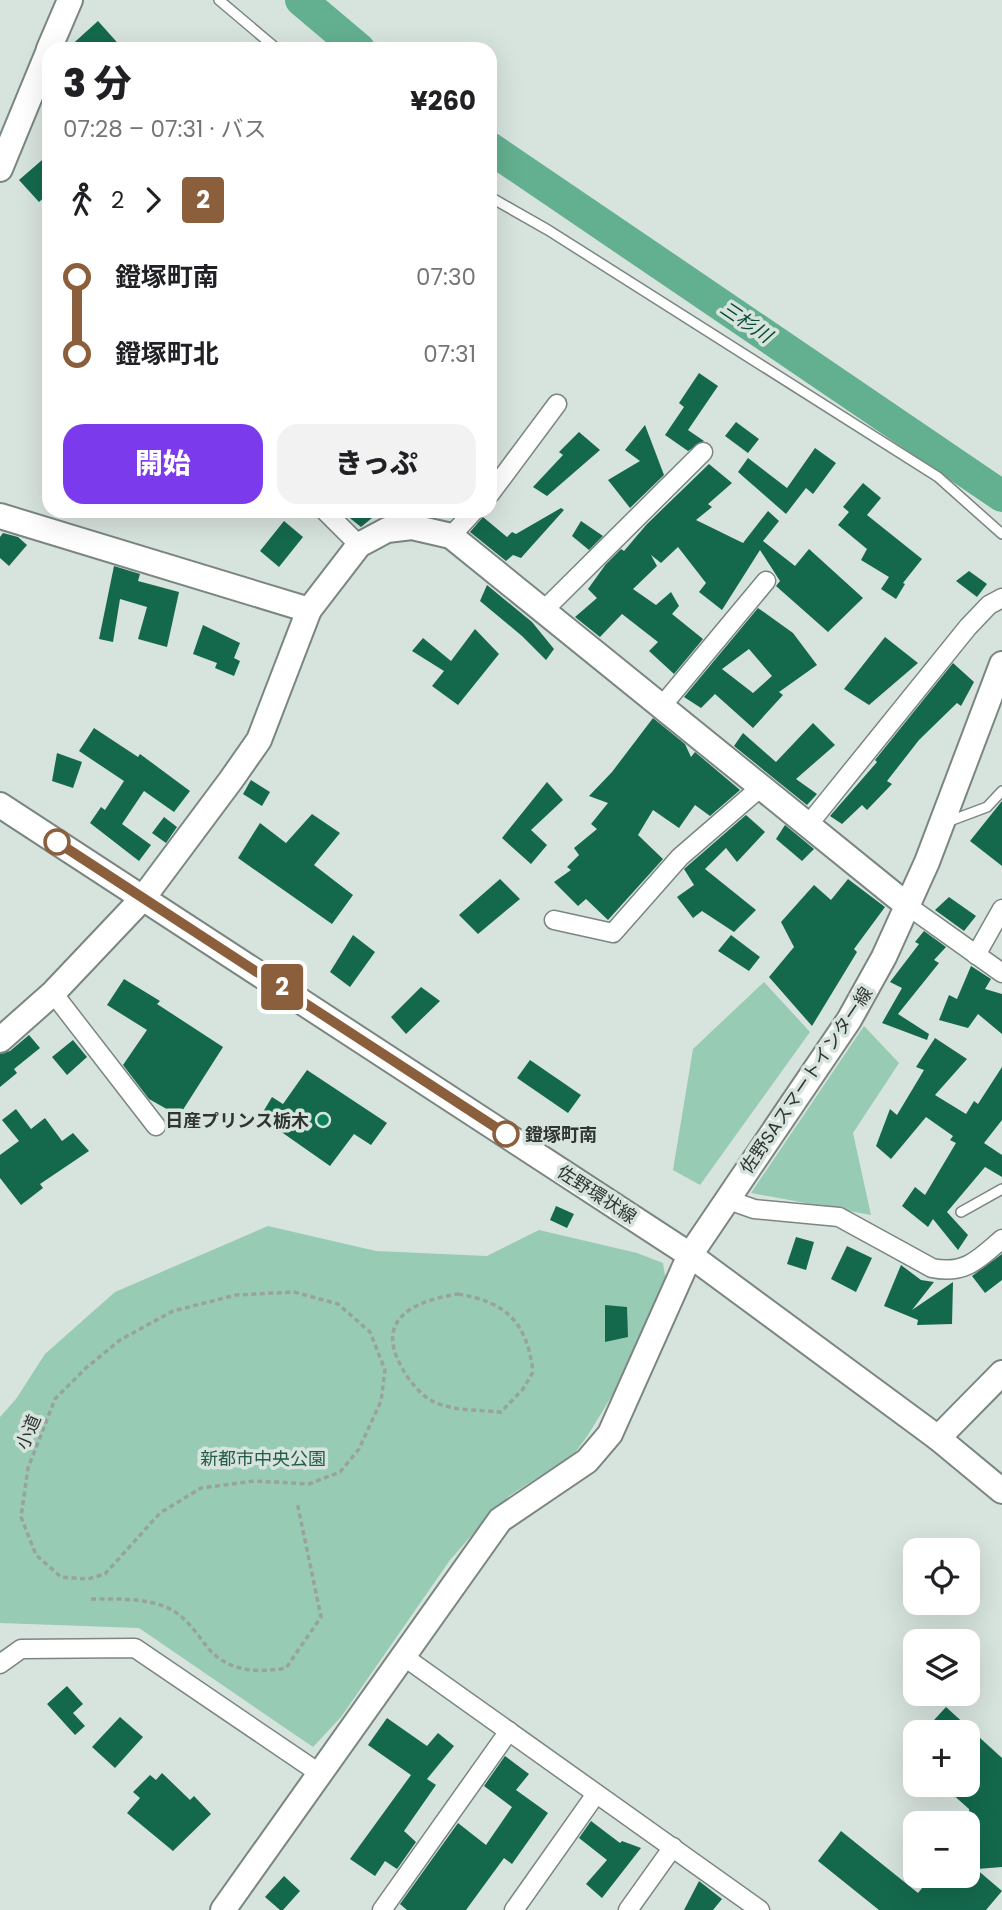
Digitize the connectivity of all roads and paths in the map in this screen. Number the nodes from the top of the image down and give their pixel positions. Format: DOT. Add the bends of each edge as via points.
graph roads {
  1 [pos="70,0"];
  2 [pos="219,0"];
  3 [pos="52,42"];
  4 [pos="268,42"];
  5 [pos="42,67"];
  6 [pos="0,169"];
  7 [pos="497,201"];
  8 [pos="557,404"];
  9 [pos="703,452"];
  10 [pos="497,485"];
  11 [pos="0,516"];
  12 [pos="332,518"];
  13 [pos="468,518"];
  14 [pos="1002,534"];
  15 [pos="451,536"];
  16 [pos="359,545"];
  17 [pos="766,580"];
  18 [pos="1002,597"];
  19 [pos="309,610"];
  20 [pos="542,612"];
  21 [pos="1002,664"];
  22 [pos="661,708"];
  23 [pos="761,788"];
  24 [pos="1002,791"];
  25 [pos="0,805"];
  26 [pos="808,825"];
  27 [pos="941,825"];
  28 [pos="144,898"];
  29 [pos="908,906"];
  30 [pos="1002,909"];
  31 [pos="554,920"];
  32 [pos="976,955"];
  33 [pos="1002,973"];
  34 [pos="53,993"];
  35 [pos="0,1040"];
  36 [pos="156,1126"];
  37 [pos="1002,1189"];
  38 [pos="726,1199"];
  39 [pos="961,1212"];
  40 [pos="1002,1239"];
  41 [pos="690,1255"];
  42 [pos="1002,1373"];
  43 [pos="410,1382"];
  44 [pos="382,1401"];
  45 [pos="938,1438"];
  46 [pos="1002,1491"];
  47 [pos="297,1502"];
  48 [pos="91,1599"];
  49 [pos="403,1656"];
  50 [pos="0,1664"];
  51 [pos="509,1731"];
  52 [pos="319,1773"];
  53 [pos="596,1794"];
  54 [pos="673,1847"];
  55 [pos="749,1906"];
  56 [pos="222,1910"];
  57 [pos="382,1910"];
  58 [pos="514,1910"];
  59 [pos="628,1910"];
  1 -- 3 [label="street"];
  2 -- 4 [label="lane"];
  5 -- 6 [label="street"];
  7 -- 14 [label="lane" via="938,477"];
  8 -- 10 [label="street"];
  9 -- 20 [label="street"];
  11 -- 19 [label="street"];
  12 -- 16 [label="street"];
  13 -- 15 [label="street"];
  15 -- 16 [label="street" via="412,527 387,530"];
  15 -- 20 [label="street"];
  16 -- 19 [label="street"];
  17 -- 22 [label="street"];
  18 -- 26 [label="street" via="968,627"];
  19 -- 28 [label="street" via="259,740"];
  20 -- 22 [label="street"];
  21 -- 27 [label="street, 佐野SAスマートインター線"];
  22 -- 23 [label="street"];
  23 -- 26 [label="street"];
  23 -- 31 [label="street" via="680,857 613,933"];
  24 -- 27 [label="lane" via="987,807"];
  25 -- 28 [label="street, 佐野環状線"];
  26 -- 29 [label="street"];
  27 -- 29 [label="street, 佐野SAスマートインター線"];
  28 -- 34 [label="street"];
  28 -- 41 [label="street, 佐野環状線"];
  29 -- 32 [label="street"];
  29 -- 38 [label="street, 佐野SAスマートインター線" via="849,1020"];
  30 -- 32 [label="street"];
  32 -- 33 [label="street"];
  34 -- 35 [label="street"];
  34 -- 36 [label="street"];
  37 -- 39 [label="lane"];
  38 -- 40 [label="street" via="754,1209 839,1217 932,1268 950,1272 966,1267"];
  38 -- 41 [label="street, 佐野SAスマートインター線"];
  41 -- 45 [label="street, 佐野環状線"];
  41 -- 49 [label="street, 佐野SAスマートインター線" via="610,1434 587,1461 500,1520"];
  42 -- 45 [label="street"];
  43 -- 43 [label="path" via="432,1401 501,1412 533,1372 531,1356 512,1318 492,1301 458,1294 443,1296 407,1311 393,1330 398,1360"];
  44 -- 44 [label="path, 小道" via="359,1449 340,1472 309,1484 254,1481 201,1488 160,1513 105,1574 88,1580 61,1577 36,1555 21,1517 28,1468 55,1399 120,1340 173,1311 236,1295 293,1292 338,1304 370,1332 385,1370"];
  45 -- 46 [label="street, 佐野環状線"];
  47 -- 48 [label="path" via="321,1617 286,1668 261,1673 236,1667 209,1650 173,1610 133,1599"];
  49 -- 51 [label="street"];
  49 -- 52 [label="street, 佐野SAスマートインター線"];
  50 -- 52 [label="street" via="21,1649 135,1648"];
  51 -- 53 [label="street"];
  51 -- 57 [label="street"];
  52 -- 56 [label="street, 佐野SAスマートインター線"];
  53 -- 54 [label="street"];
  53 -- 58 [label="street"];
  54 -- 55 [label="street"];
  54 -- 59 [label="street"];
}
